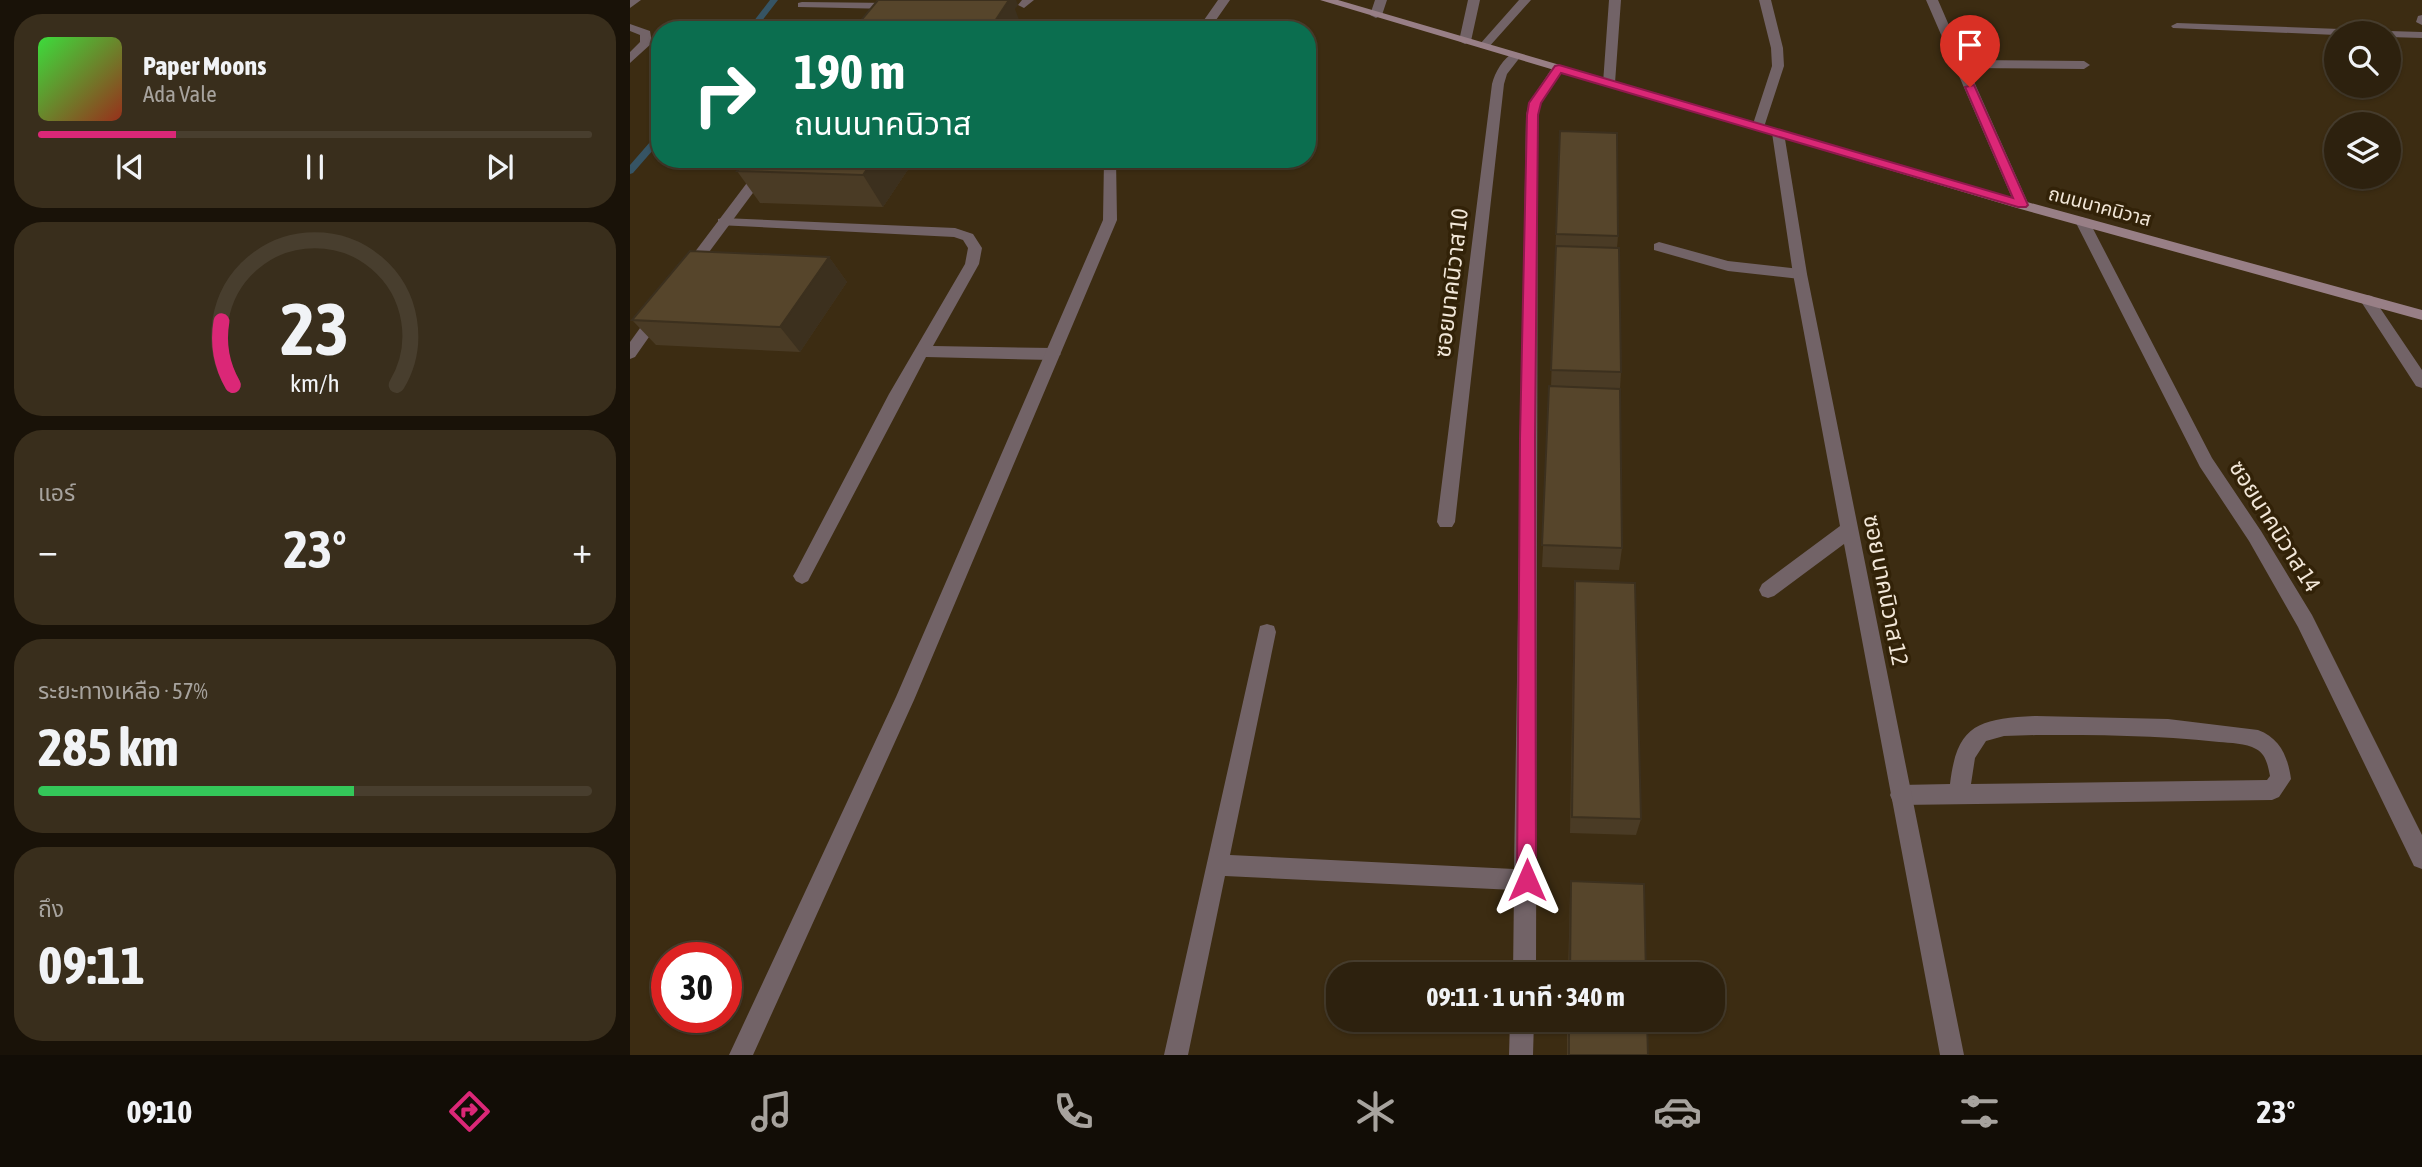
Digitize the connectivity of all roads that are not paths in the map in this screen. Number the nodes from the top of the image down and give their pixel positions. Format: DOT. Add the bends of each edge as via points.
graph roads {
  1 [pos="635,0"];
  2 [pos="1224,0"];
  3 [pos="1326,0"];
  4 [pos="1381,0"];
  5 [pos="1474,0"];
  6 [pos="1525,0"];
  7 [pos="1615,0"];
  8 [pos="1765,0"];
  9 [pos="1932,0"];
  10 [pos="894,3"];
  11 [pos="630,5"];
  12 [pos="802,5"];
  13 [pos="1376,15"];
  14 [pos="881,21"];
  15 [pos="1209,21"];
  16 [pos="2177,26"];
  17 [pos="630,27"];
  18 [pos="2324,31"];
  19 [pos="2401,34"];
  20 [pos="2422,35"];
  21 [pos="1465,41"];
  22 [pos="1484,47"];
  23 [pos="1515,55"];
  24 [pos="630,59"];
  25 [pos="1960,64"];
  26 [pos="2084,65"];
  27 [pos="1559,68"];
  28 [pos="1609,83"];
  29 [pos="1758,127"];
  30 [pos="1778,133"];
  31 [pos="765,168"];
  32 [pos="1110,168"];
  33 [pos="2022,205"];
  34 [pos="2082,221"];
  35 [pos="723,222"];
  36 [pos="1659,247"];
  37 [pos="1800,274"];
  38 [pos="684,277"];
  39 [pos="668,299"];
  40 [pos="2367,300"];
  41 [pos="2422,315"];
  42 [pos="922,351"];
  43 [pos="630,353"];
  44 [pos="1053,354"];
  45 [pos="2422,382"];
  46 [pos="1446,522"];
  47 [pos="1850,529"];
  48 [pos="802,576"];
  49 [pos="1768,590"];
  50 [pos="1266,632"];
  51 [pos="1900,795"];
  52 [pos="1959,795"];
  53 [pos="2422,858"];
  54 [pos="1218,865"];
  55 [pos="1527,880"];
  56 [pos="1524,962"];
  57 [pos="1522,1032"];
  58 [pos="741,1055"];
  59 [pos="1176,1055"];
  60 [pos="1521,1055"];
  61 [pos="1952,1055"];
  1 -- 11 [label="street"];
  2 -- 15 [label="street"];
  3 -- 13 [label="main road, ถนนนาคนิวาส"];
  4 -- 13 [label="street"];
  5 -- 21 [label="street"];
  6 -- 22 [label="street"];
  7 -- 28 [label="street"];
  8 -- 29 [label="street" via="1778,66"];
  9 -- 25 [label="street"];
  10 -- 12 [label="street"];
  10 -- 14 [label="street"];
  13 -- 21 [label="main road, ถนนนาคนิวาส"];
  16 -- 18 [label="street"];
  17 -- 24 [label="street" via="646,33 646,43"];
  19 -- 20 [label="street"];
  21 -- 22 [label="main road, ถนนนาคนิวาส"];
  22 -- 23 [label="main road, ถนนนาคนิวาส"];
  23 -- 27 [label="main road, ถนนนาคนิวาส"];
  23 -- 46 [label="street, ซอยนาคนิวาส 10" via="1498,84"];
  25 -- 26 [label="street"];
  25 -- 33 [label="street"];
  27 -- 28 [label="main road, ถนนนาคนิวาส"];
  27 -- 55 [label="street" via="1532,115"];
  28 -- 29 [label="main road, ถนนนาคนิวาส"];
  29 -- 30 [label="main road, ถนนนาคนิวาส"];
  30 -- 33 [label="main road, ถนนนาคนิวาส"];
  30 -- 37 [label="street, ซอย นาคนิวาส 12"];
  31 -- 35 [label="street"];
  32 -- 44 [label="street" via="1110,220"];
  33 -- 34 [label="main road, ถนนนาคนิวาส"];
  34 -- 40 [label="main road, ถนนนาคนิวาส"];
  34 -- 53 [label="street, ซอยนาคนิวาส 14" via="2206,462 2305,621"];
  35 -- 38 [label="street"];
  35 -- 42 [label="street" via="968,237 975,248 972,264"];
  36 -- 37 [label="street" via="1735,269"];
  37 -- 47 [label="street, ซอย นาคนิวาส 12"];
  39 -- 43 [label="street"];
  40 -- 41 [label="main road, ถนนนาคนิวาส"];
  40 -- 45 [label="street"];
  42 -- 44 [label="street"];
  42 -- 48 [label="street"];
  44 -- 58 [label="street" via="904,700"];
  47 -- 49 [label="street"];
  47 -- 51 [label="street, ซอย นาคนิวาส 12"];
  50 -- 54 [label="street"];
  51 -- 52 [label="street"];
  51 -- 61 [label="street, ซอย นาคนิวาส 12"];
  52 -- 52 [label="street" via="2272,790 2281,779 2271,749 2258,739 2236,734 2009,725 1986,730 1975,739 1964,758"];
  54 -- 55 [label="street"];
  54 -- 59 [label="street"];
  55 -- 56 [label="street"];
  57 -- 60 [label="street"];
}
